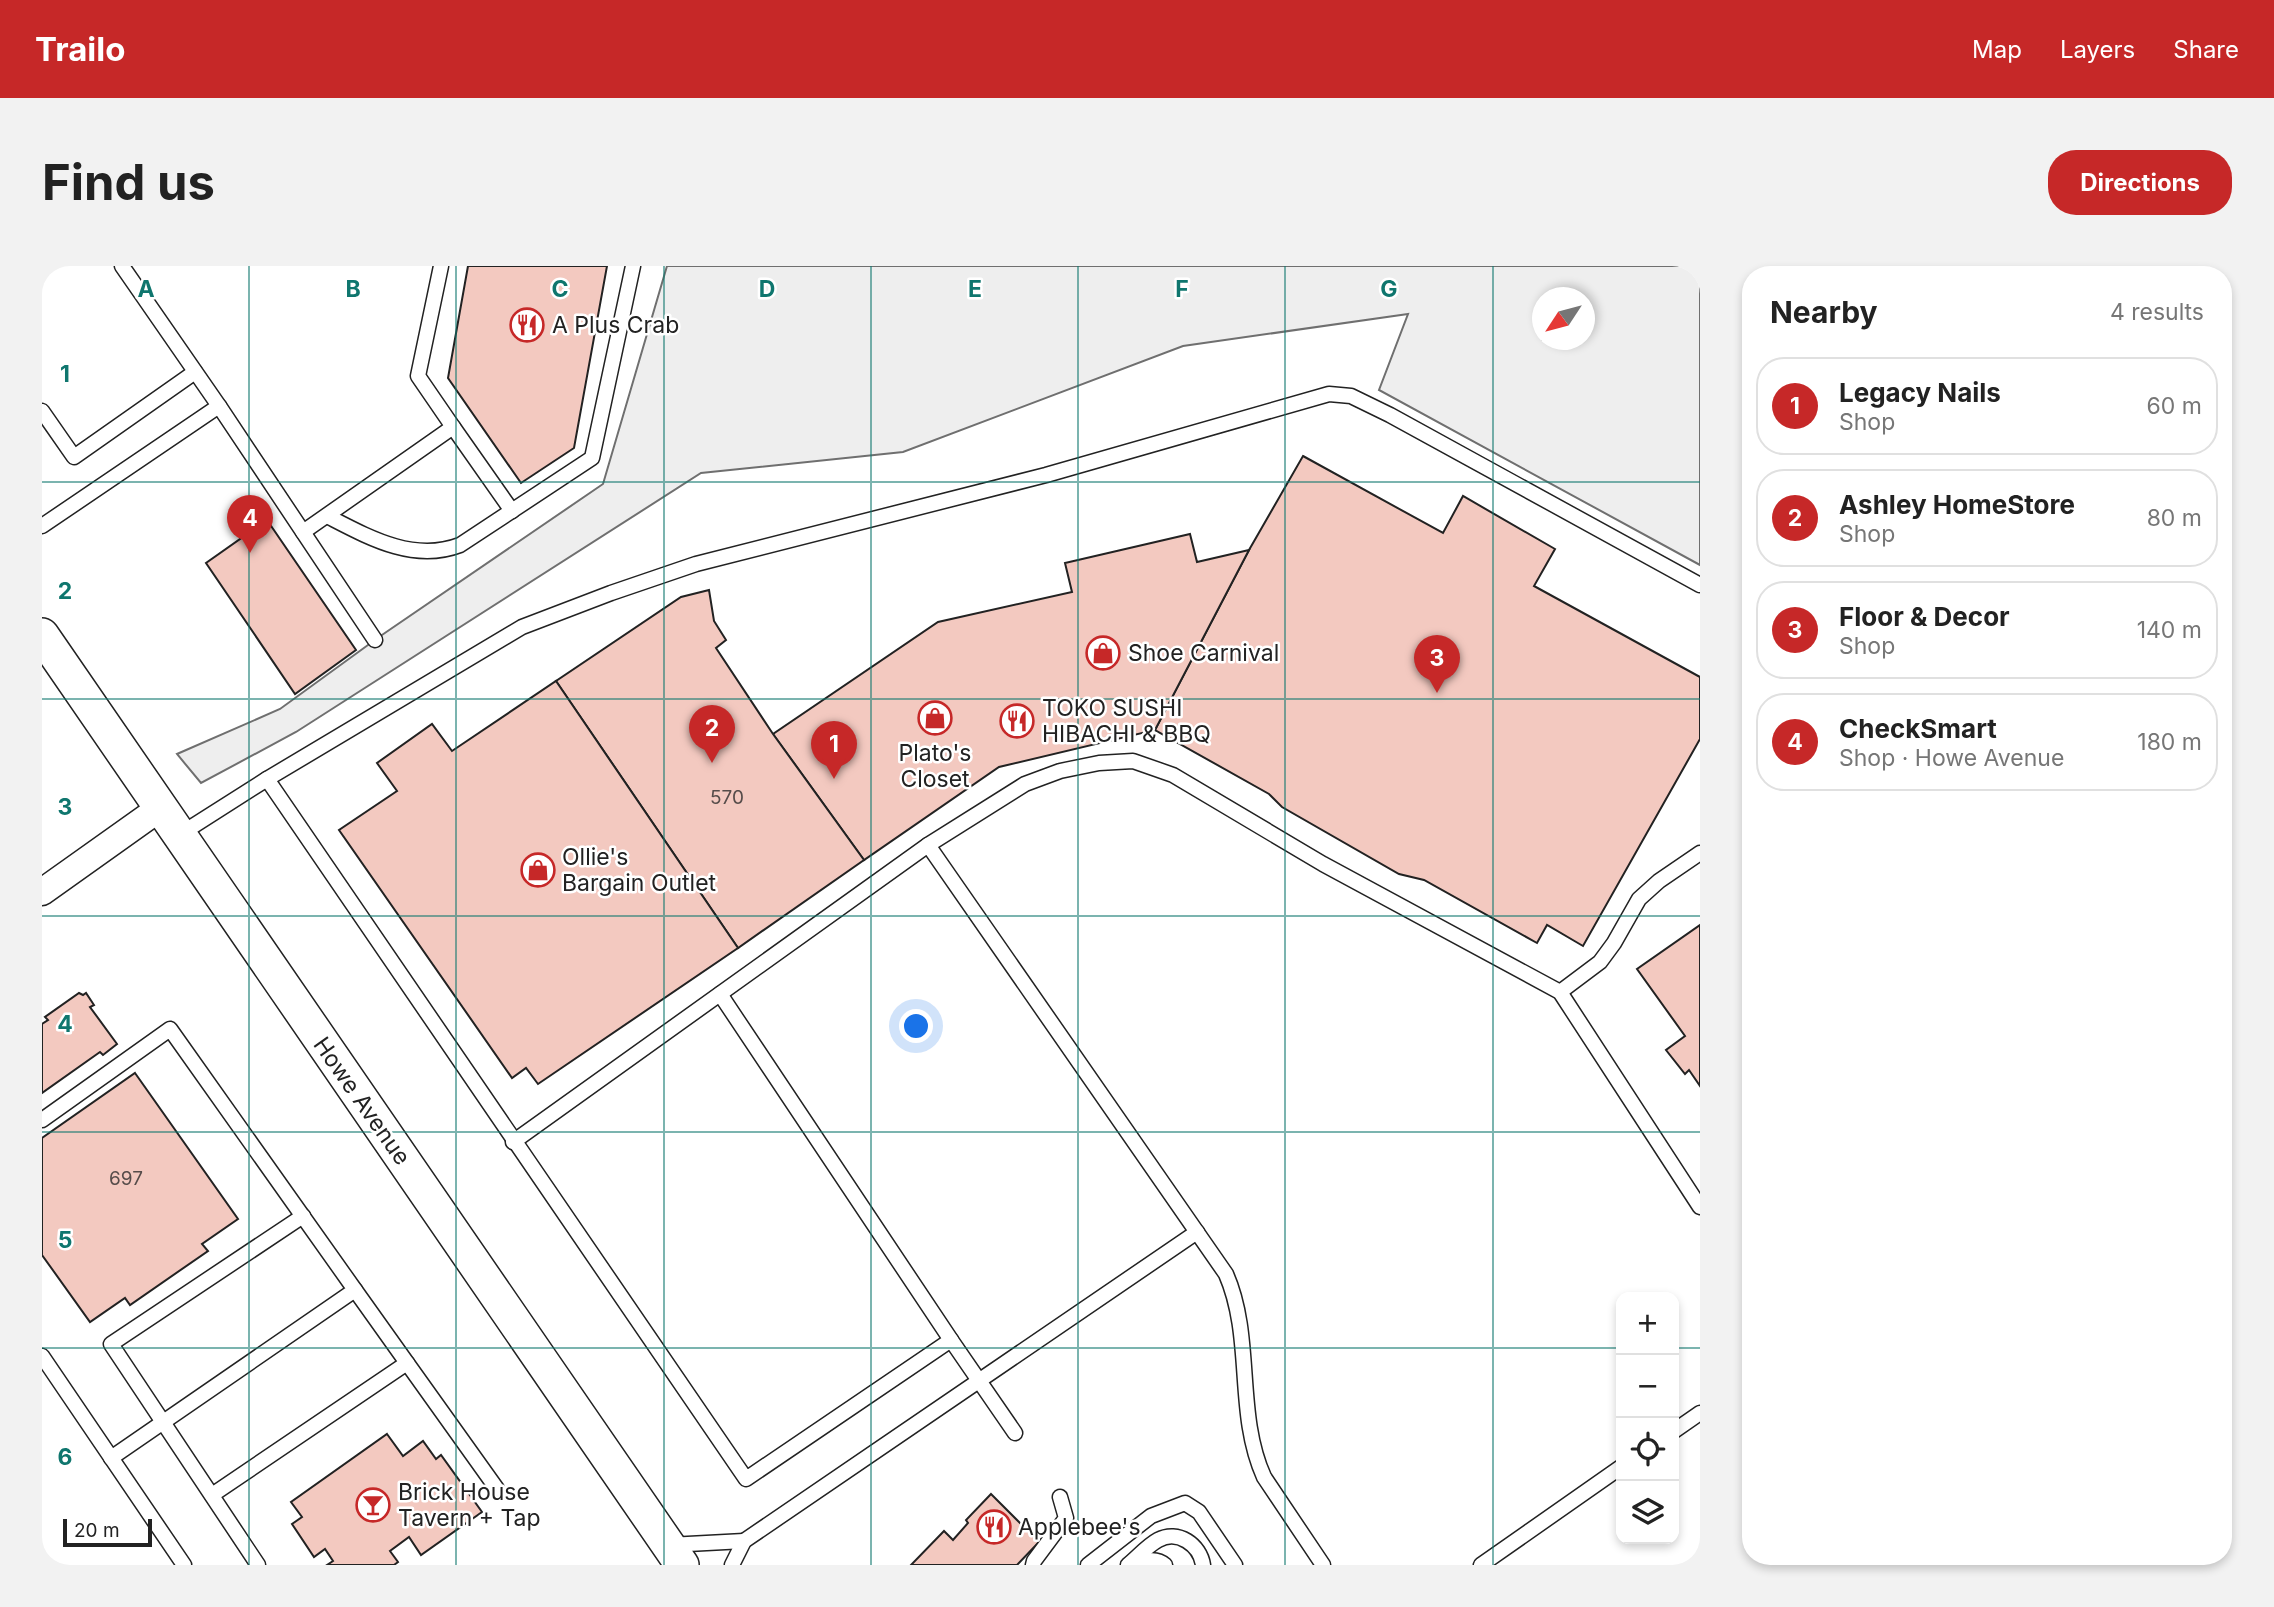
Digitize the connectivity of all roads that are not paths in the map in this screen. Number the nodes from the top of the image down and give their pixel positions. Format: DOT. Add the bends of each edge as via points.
graph roads {
  1 [pos="122,266"];
  2 [pos="441,266"];
  3 [pos="633,266"];
  4 [pos="195,372"];
  5 [pos="219,406"];
  6 [pos="42,411"];
  7 [pos="453,427"];
  8 [pos="512,511"];
  9 [pos="327,516"];
  10 [pos="42,526"];
  11 [pos="303,532"];
  12 [pos="1700,585"];
  13 [pos="42,635"];
  14 [pos="375,640"];
  15 [pos="268,779"];
  16 [pos="160,808"];
  17 [pos="179,835"];
  18 [pos="928,845"];
  19 [pos="1700,853"];
  20 [pos="42,892"];
  21 [pos="1560,992"];
  22 [pos="720,994"];
  23 [pos="42,1120"];
  24 [pos="513,1142"];
  25 [pos="1700,1207"];
  26 [pos="303,1216"];
  27 [pos="1197,1232"];
  28 [pos="355,1290"];
  29 [pos="951,1340"];
  30 [pos="44,1363"];
  31 [pos="407,1363"];
  32 [pos="979,1381"];
  33 [pos="1700,1413"];
  34 [pos="162,1422"];
  35 [pos="1679,1428"];
  36 [pos="1016,1433"];
  37 [pos="111,1458"];
  38 [pos="1616,1470"];
  39 [pos="497,1489"];
  40 [pos="212,1495"];
  41 [pos="1060,1497"];
  42 [pos="744,1541"];
  43 [pos="675,1555"];
  44 [pos="184,1565"];
  45 [pos="258,1565"];
  46 [pos="732,1565"];
  47 [pos="1033,1565"];
  48 [pos="1088,1565"];
  49 [pos="1128,1565"];
  50 [pos="1165,1565"];
  51 [pos="1203,1565"];
  52 [pos="1235,1565"];
  53 [pos="1323,1565"];
  54 [pos="1481,1565"];
  1 -- 4 [label="lane"];
  2 -- 7 [label="lane" via="418,376"];
  3 -- 8 [label="lane" via="592,458"];
  4 -- 5 [label="lane"];
  4 -- 6 [label="lane" via="74,457"];
  5 -- 10 [label="lane"];
  5 -- 11 [label="lane"];
  7 -- 8 [label="lane"];
  7 -- 9 [label="lane"];
  8 -- 9 [label="lane" via="460,545 427,553 400,548"];
  9 -- 11 [label="lane"];
  11 -- 14 [label="lane"];
  12 -- 15 [label="lane" via="1391,415 1351,396 1329,394 1046,475 696,564 611,593 522,627"];
  13 -- 16 [label="street, Howe Avenue"];
  15 -- 17 [label="lane"];
  15 -- 24 [label="lane"];
  16 -- 17 [label="street, Howe Avenue"];
  16 -- 20 [label="street"];
  17 -- 43 [label="street, Howe Avenue"];
  18 -- 21 [label="lane" via="1025,784 1059,771 1133,761 1172,775 1323,864"];
  18 -- 22 [label="lane"];
  18 -- 27 [label="lane"];
  19 -- 21 [label="lane" via="1639,899 1600,962"];
  21 -- 25 [label="lane"];
  22 -- 24 [label="lane"];
  22 -- 29 [label="lane"];
  23 -- 26 [label="lane" via="170,1029"];
  24 -- 29 [label="lane" via="746,1479"];
  26 -- 28 [label="lane"];
  26 -- 34 [label="lane" via="111,1344"];
  27 -- 32 [label="lane"];
  27 -- 53 [label="lane" via="1235,1294 1251,1439 1258,1464"];
  28 -- 31 [label="lane"];
  28 -- 34 [label="lane"];
  29 -- 32 [label="lane"];
  30 -- 37 [label="lane"];
  31 -- 39 [label="lane"];
  31 -- 40 [label="lane"];
  32 -- 36 [label="lane"];
  32 -- 42 [label="lane"];
  33 -- 35 [label="lane"];
  34 -- 37 [label="lane"];
  34 -- 40 [label="lane"];
  37 -- 44 [label="lane"];
  38 -- 54 [label="lane"];
  40 -- 45 [label="lane"];
  41 -- 47 [label="lane" via="1066,1518"];
  42 -- 43 [label="lane"];
  42 -- 46 [label="lane"];
  48 -- 52 [label="lane" via="1152,1516 1185,1503 1199,1512"];
  49 -- 50 [label="lane" via="1149,1560"];
  49 -- 51 [label="lane" via="1168,1536 1190,1542"];
}
